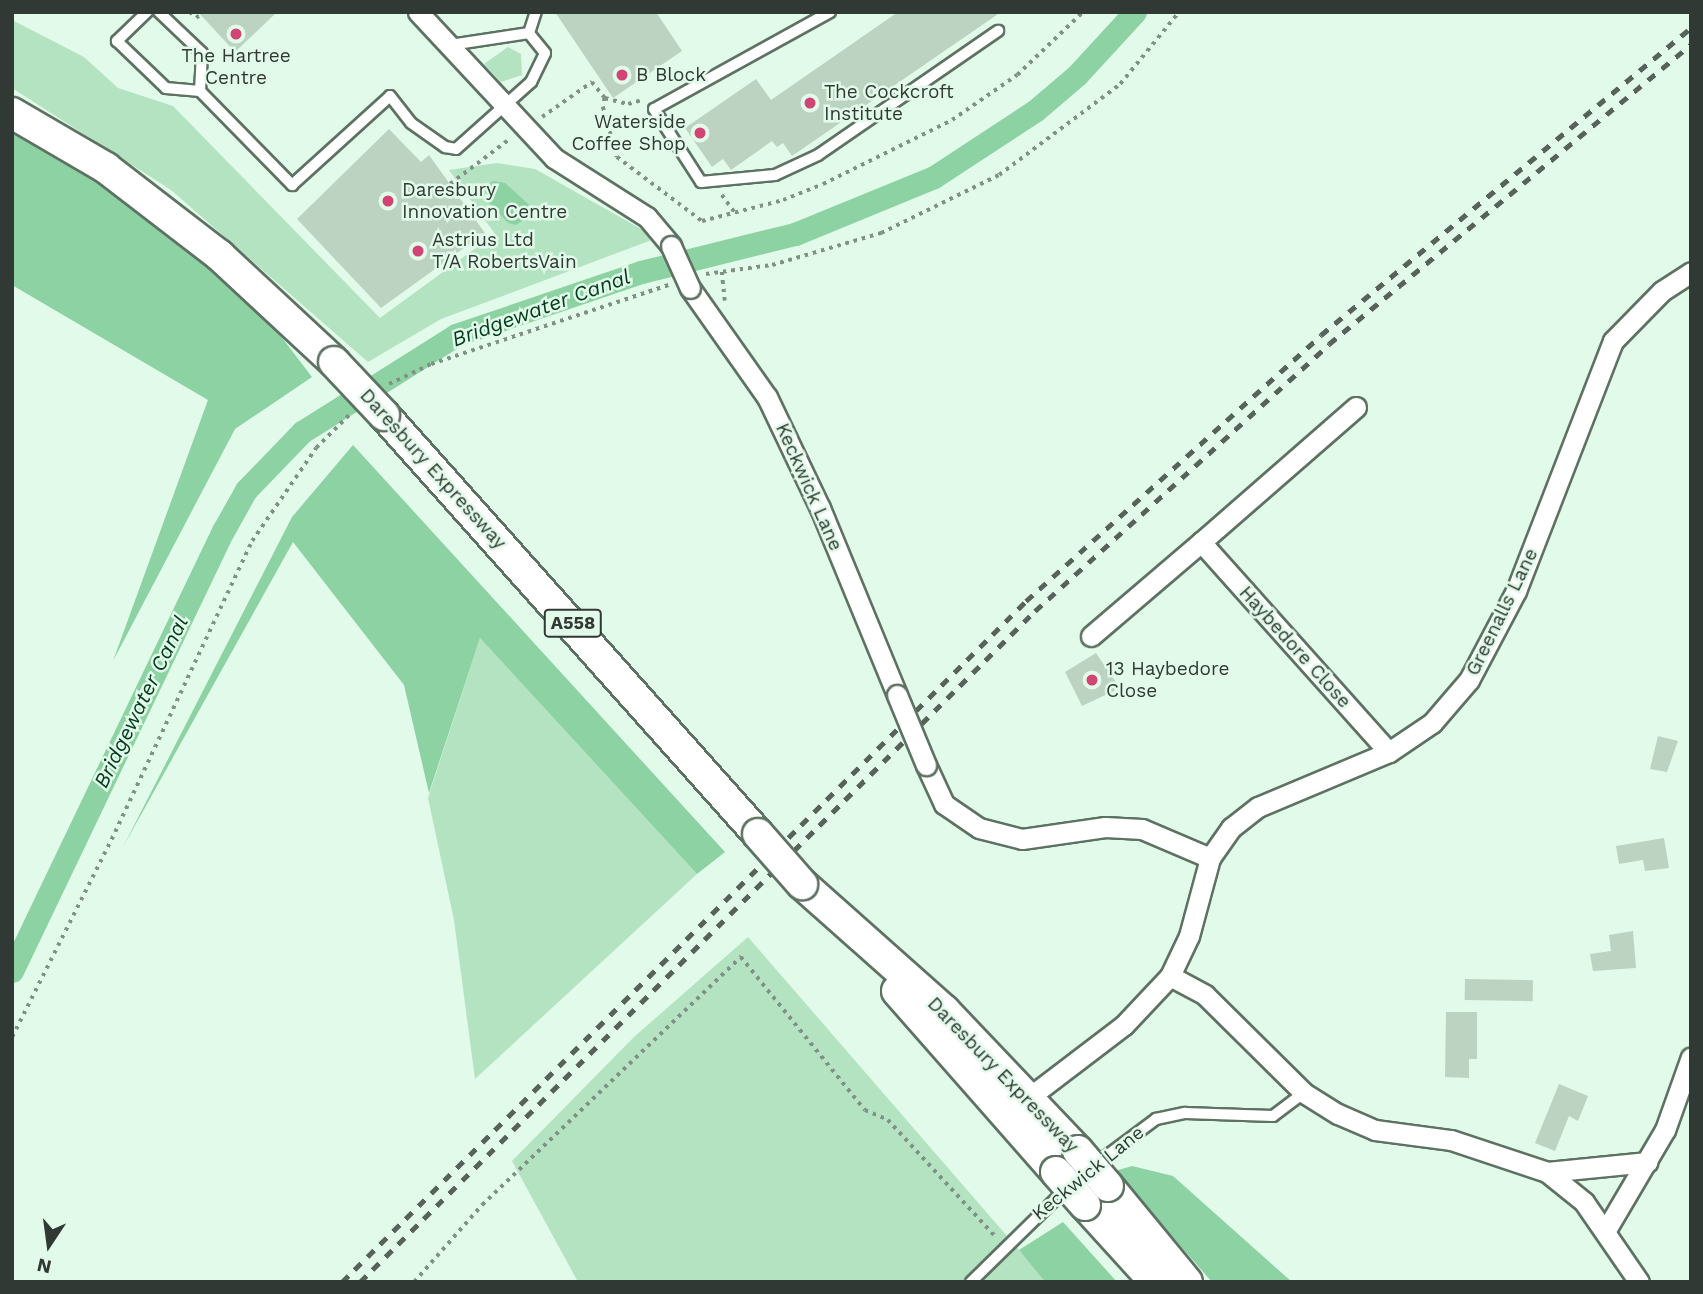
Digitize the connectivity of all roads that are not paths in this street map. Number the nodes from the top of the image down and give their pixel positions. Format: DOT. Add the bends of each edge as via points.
graph roads {
  1 [pos="147,12"];
  2 [pos="159,12"];
  3 [pos="418,12"];
  4 [pos="536,12"];
  5 [pos="830,12"];
  6 [pos="998,31"];
  7 [pos="529,33"];
  8 [pos="449,45"];
  9 [pos="200,91"];
  10 [pos="504,104"];
  11 [pos="12,113"];
  12 [pos="1691,272"];
  13 [pos="1356,407"];
  14 [pos="1201,542"];
  15 [pos="1091,636"];
  16 [pos="1389,752"];
  17 [pos="1210,858"];
  18 [pos="1170,976"];
  19 [pos="1691,1057"];
  20 [pos="1304,1093"];
  21 [pos="1018,1106"];
  22 [pos="1648,1162"];
  23 [pos="1547,1172"];
  24 [pos="1606,1230"];
  25 [pos="971,1282"];
  26 [pos="1155,1282"];
  27 [pos="1187,1282"];
  28 [pos="1639,1282"];
  1 -- 9 [label="lane" via="117,41 166,88"];
  2 -- 9 [label="lane" via="202,53"];
  3 -- 8 [label="street, Keckwick Lane"];
  4 -- 7 [label="lane"];
  5 -- 6 [label="lane" via="654,109 701,182 775,175 818,155"];
  7 -- 8 [label="lane"];
  7 -- 10 [label="lane" via="545,53 531,82"];
  8 -- 10 [label="street, Keckwick Lane"];
  9 -- 10 [label="lane" via="292,185 390,96 411,123 445,147 456,149"];
  10 -- 17 [label="street, Keckwick Lane, bridge" via="562,165 647,217 671,246 688,282 767,397 820,508 944,804 979,828 1022,839 1105,827 1142,829"];
  11 -- 21 [label="main road, Daresbury Expressway / A558, bridge" via="106,168 219,255 334,362 384,401 802,884"];
  12 -- 16 [label="street, Greenalls Lane" via="1662,290 1613,341 1516,591 1469,680 1432,723"];
  13 -- 14 [label="street"];
  14 -- 15 [label="street"];
  14 -- 16 [label="street, Haybedore Close"];
  16 -- 17 [label="street, Greenalls Lane" via="1258,807 1231,828"];
  17 -- 18 [label="street, Greenalls Lane" via="1189,936"];
  18 -- 20 [label="street" via="1205,995"];
  18 -- 21 [label="street" via="1124,1025"];
  19 -- 22 [label="street" via="1665,1130"];
  20 -- 23 [label="street" via="1375,1130 1451,1140"];
  20 -- 25 [label="lane, Keckwick Lane" via="1273,1116 1185,1113 1156,1119 1133,1132 1004,1246"];
  21 -- 26 [label="main road, Daresbury Expressway / A558, bridge" via="1056,1172"];
  21 -- 27 [label="main road, Daresbury Expressway / A558, bridge" via="1077,1152"];
  22 -- 23 [label="street"];
  22 -- 24 [label="street"];
  23 -- 24 [label="street" via="1584,1202"];
  24 -- 28 [label="street"];
}
